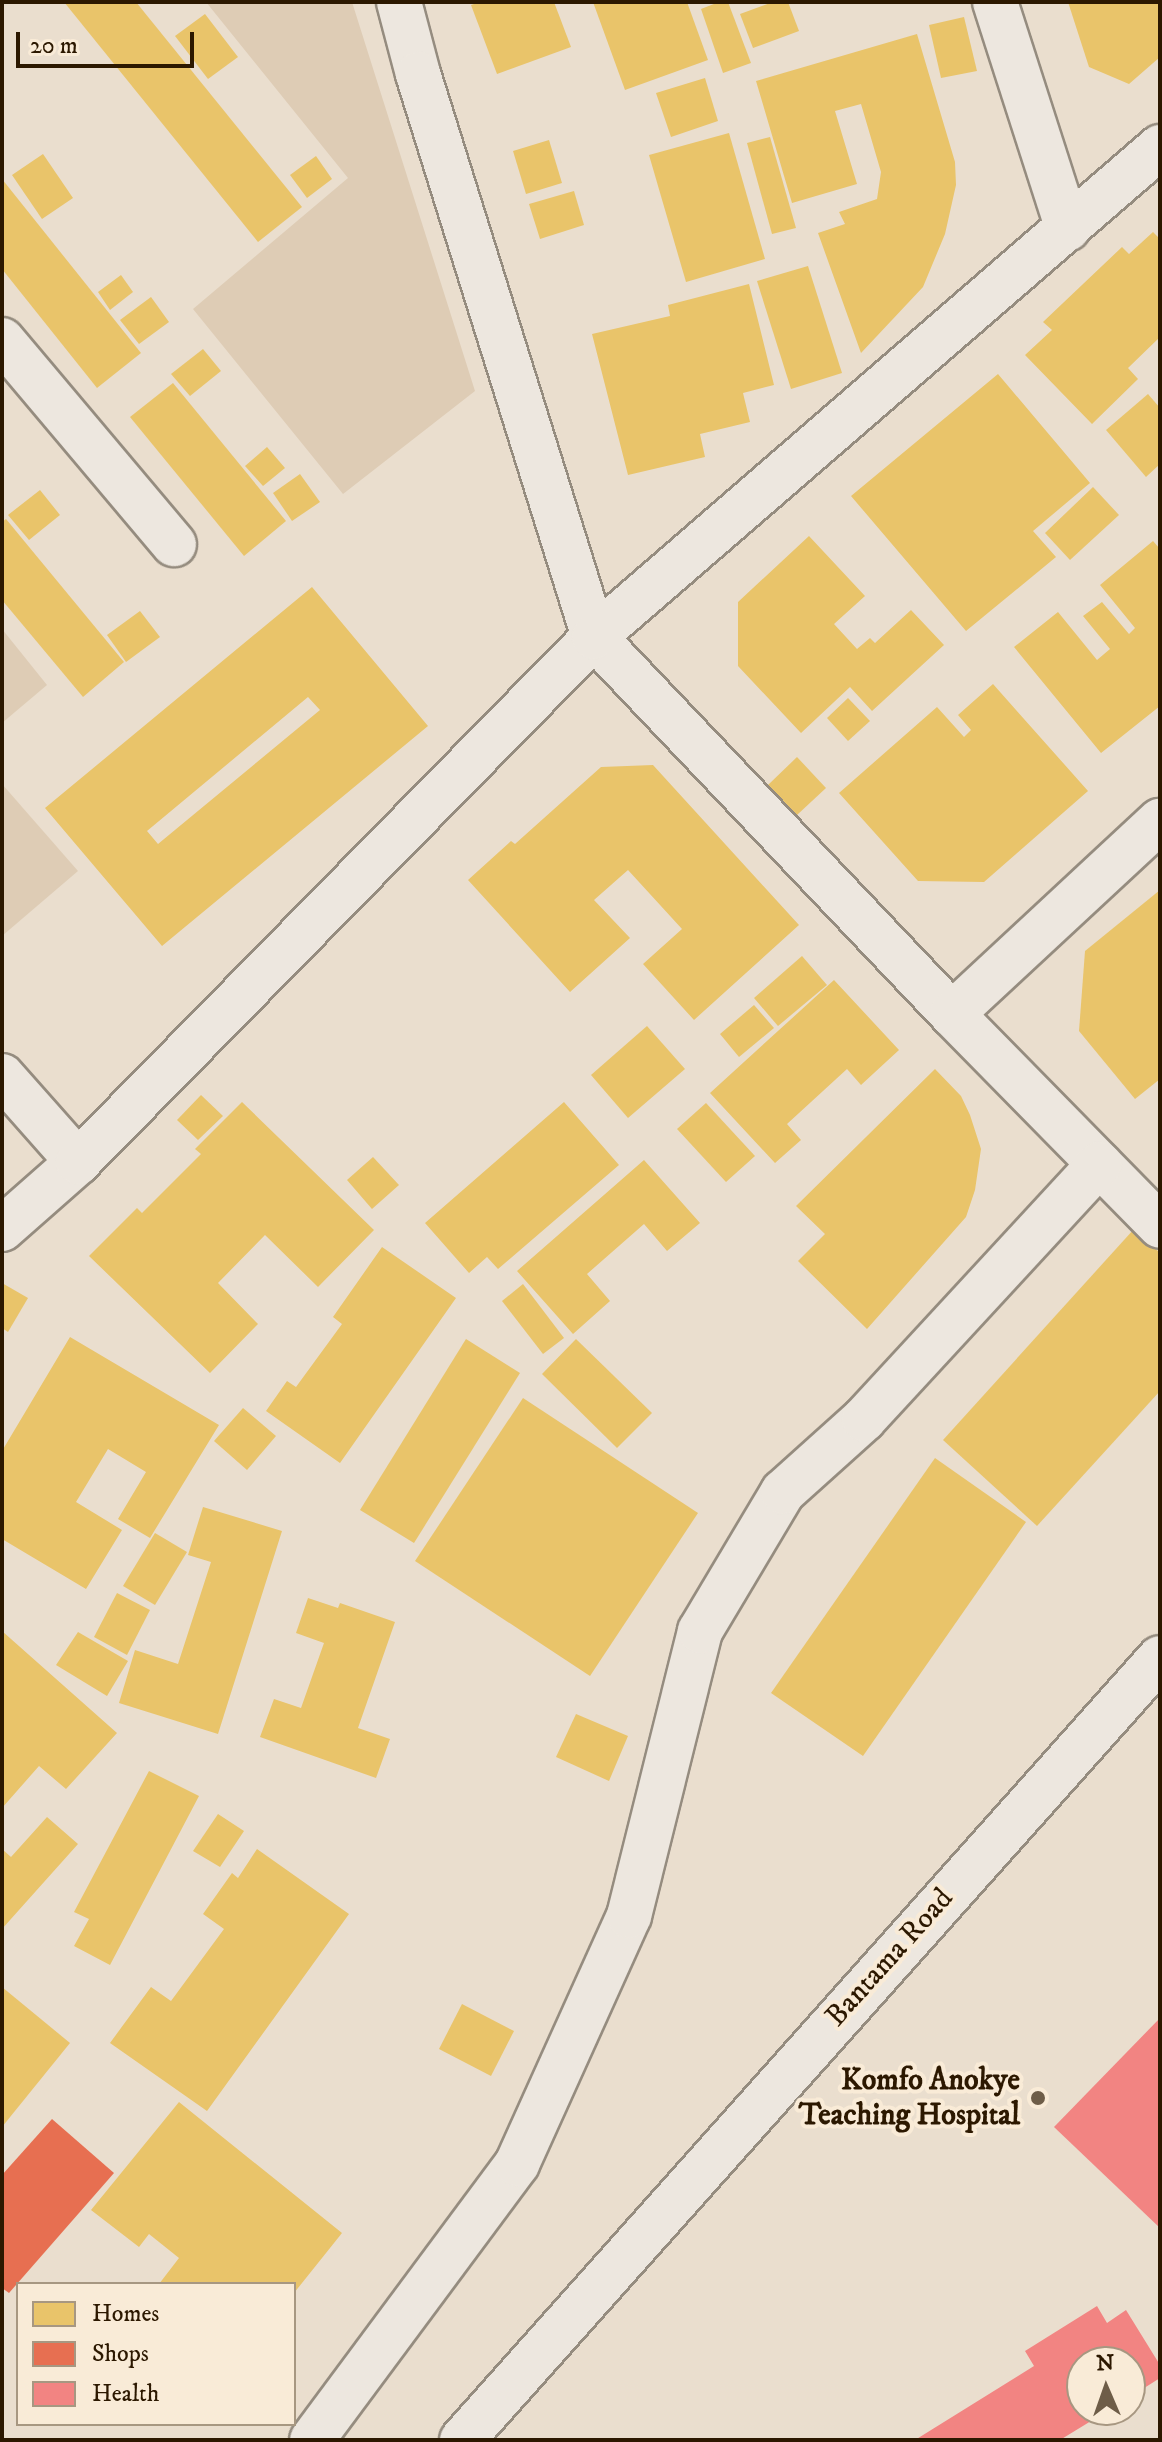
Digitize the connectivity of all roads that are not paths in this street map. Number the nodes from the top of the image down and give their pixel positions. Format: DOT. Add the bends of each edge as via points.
graph roads {
  1 [pos="399,2"];
  2 [pos="995,2"];
  3 [pos="1160,147"];
  4 [pos="1068,229"];
  5 [pos="2,340"];
  6 [pos="174,544"];
  7 [pos="594,637"];
  8 [pos="1160,821"];
  9 [pos="952,1014"];
  10 [pos="2,1076"];
  11 [pos="78,1162"];
  12 [pos="1099,1164"];
  13 [pos="1160,1226"];
  14 [pos="2,1229"];
  15 [pos="1160,1658"];
  16 [pos="312,2440"];
  17 [pos="462,2440"];
  1 -- 7 [label="street"];
  2 -- 4 [label="street"];
  3 -- 4 [label="street"];
  4 -- 7 [label="street"];
  5 -- 6 [label="street"];
  7 -- 9 [label="street"];
  7 -- 11 [label="street"];
  8 -- 9 [label="street"];
  9 -- 12 [label="street"];
  10 -- 11 [label="street"];
  11 -- 14 [label="street"];
  12 -- 13 [label="street"];
  12 -- 16 [label="street" via="864,1419 783,1492 700,1631 629,1916 517,2164"];
  15 -- 17 [label="street, Bantama Road"];
}
